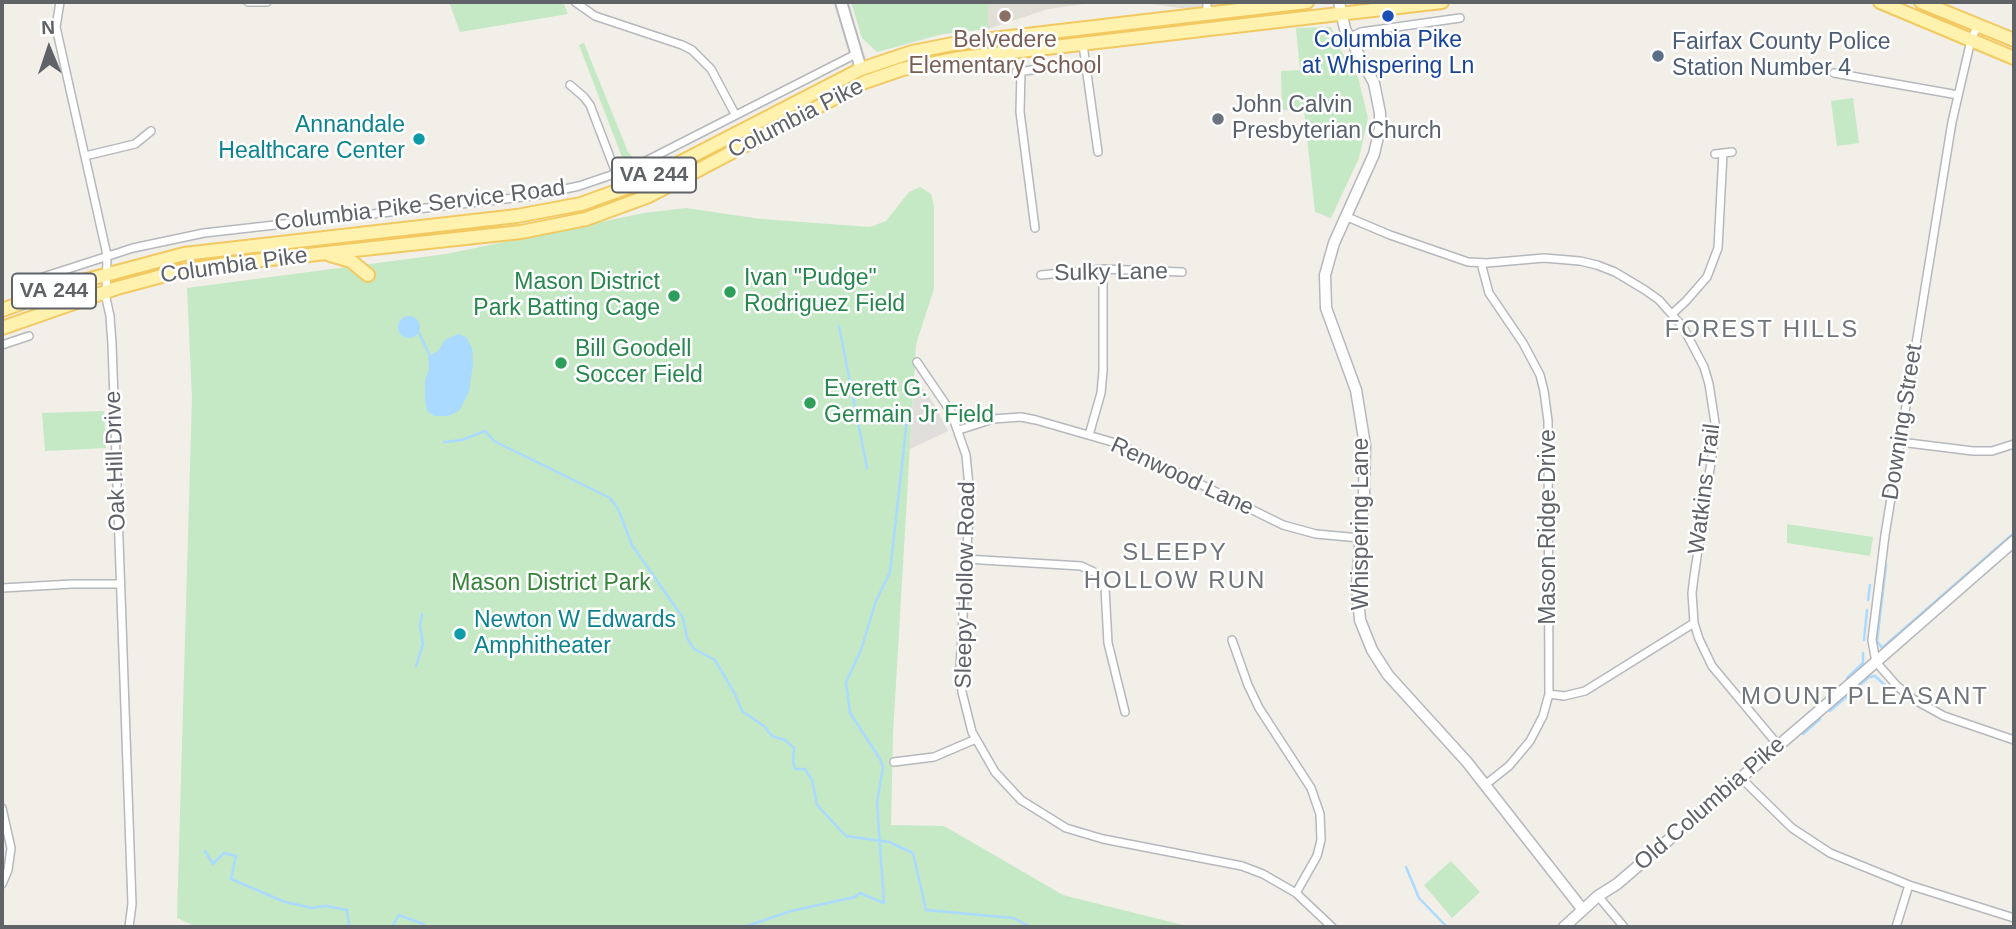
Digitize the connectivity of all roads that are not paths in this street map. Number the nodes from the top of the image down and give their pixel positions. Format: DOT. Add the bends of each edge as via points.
graph roads {
  1 [pos="60,2"];
  2 [pos="248,2"];
  3 [pos="267,2"];
  4 [pos="575,2"];
  5 [pos="841,2"];
  6 [pos="1307,2"];
  7 [pos="1442,2"];
  8 [pos="1880,2"];
  9 [pos="1921,2"];
  10 [pos="1207,7"];
  11 [pos="1340,8"];
  12 [pos="1460,18"];
  13 [pos="1978,25"];
  14 [pos="1349,38"];
  15 [pos="1971,40"];
  16 [pos="2014,40"];
  17 [pos="1083,45"];
  18 [pos="856,54"];
  19 [pos="2014,58"];
  20 [pos="1087,63"];
  21 [pos="861,69"];
  22 [pos="1834,73"];
  23 [pos="865,82"];
  24 [pos="570,85"];
  25 [pos="1958,95"];
  26 [pos="735,114"];
  27 [pos="151,131"];
  28 [pos="1098,152"];
  29 [pos="1732,152"];
  30 [pos="85,156"];
  31 [pos="616,173"];
  32 [pos="1346,216"];
  33 [pos="1035,228"];
  34 [pos="320,254"];
  35 [pos="107,255"];
  36 [pos="1481,263"];
  37 [pos="1102,269"];
  38 [pos="1182,272"];
  39 [pos="107,275"];
  40 [pos="368,275"];
  41 [pos="1041,275"];
  42 [pos="43,276"];
  43 [pos="106,291"];
  44 [pos="2,310"];
  45 [pos="1672,314"];
  46 [pos="2,328"];
  47 [pos="29,336"];
  48 [pos="2,345"];
  49 [pos="917,362"];
  50 [pos="959,430"];
  51 [pos="1089,435"];
  52 [pos="1900,442"];
  53 [pos="2014,444"];
  54 [pos="1360,538"];
  55 [pos="2014,541"];
  56 [pos="966,559"];
  57 [pos="120,584"];
  58 [pos="2,588"];
  59 [pos="1694,623"];
  60 [pos="1232,640"];
  61 [pos="1876,662"];
  62 [pos="1549,694"];
  63 [pos="1125,712"];
  64 [pos="976,739"];
  65 [pos="2014,740"];
  66 [pos="1778,745"];
  67 [pos="894,762"];
  68 [pos="1740,777"];
  69 [pos="1485,785"];
  70 [pos="2,808"];
  71 [pos="2,884"];
  72 [pos="1909,885"];
  73 [pos="1296,893"];
  74 [pos="1598,896"];
  75 [pos="1583,910"];
  76 [pos="2014,918"];
  77 [pos="129,927"];
  78 [pos="1332,927"];
  79 [pos="1564,927"];
  80 [pos="1624,927"];
  81 [pos="1895,927"];
  1 -- 30 [label="street, Oak Hill Drive" via="56,27"];
  2 -- 3 [label="street"];
  4 -- 26 [label="street" via="595,16 692,50 711,69"];
  5 -- 18 [label="main road"];
  6 -- 10 [label="main road, Columbia Pike / VA 244"];
  7 -- 11 [label="main road, Columbia Pike / VA 244"];
  8 -- 15 [label="main road"];
  9 -- 13 [label="main road"];
  10 -- 21 [label="main road, Columbia Pike / VA 244" via="948,45"];
  11 -- 14 [label="street, Whispering Lane"];
  11 -- 17 [label="main road, Columbia Pike / VA 244"];
  12 -- 14 [label="street" via="1361,32"];
  13 -- 15 [label="street, Downing Street"];
  13 -- 16 [label="main road"];
  14 -- 32 [label="street, Whispering Lane" via="1376,91 1380,128 1374,154"];
  15 -- 19 [label="main road"];
  15 -- 25 [label="street, Downing Street"];
  17 -- 20 [label="street"];
  17 -- 23 [label="main road, Columbia Pike / VA 244" via="933,63"];
  18 -- 21 [label="main road"];
  18 -- 26 [label="street, Columbia Pike Service Road"];
  20 -- 28 [label="street"];
  20 -- 33 [label="street" via="1018,71"];
  21 -- 23 [label="main road"];
  21 -- 39 [label="main road, Columbia Pike / VA 244" via="642,182 581,204 517,216 222,248"];
  22 -- 25 [label="street"];
  23 -- 34 [label="main road, Columbia Pike / VA 244" via="614,211 521,232"];
  24 -- 31 [label="street" via="590,105"];
  25 -- 52 [label="street, Downing Street"];
  26 -- 31 [label="street, Columbia Pike Service Road"];
  27 -- 30 [label="street" via="135,144"];
  29 -- 45 [label="street" via="1719,153 1718,248 1707,277"];
  30 -- 35 [label="street, Oak Hill Drive"];
  31 -- 35 [label="street, Columbia Pike Service Road" via="531,196 204,233"];
  32 -- 36 [label="street, Watkins Trail" via="1452,257"];
  32 -- 54 [label="street, Whispering Lane" via="1328,259 1325,292 1330,323 1353,381 1362,421 1365,470"];
  34 -- 40 [label="main road" via="351,261"];
  34 -- 43 [label="main road, Columbia Pike / VA 244" via="196,268"];
  35 -- 39 [label="street, Oak Hill Drive"];
  35 -- 42 [label="street, Columbia Pike Service Road"];
  36 -- 45 [label="street, Watkins Trail" via="1544,258 1589,263 1630,280"];
  36 -- 62 [label="street, Mason Ridge Drive" via="1489,293 1533,360 1544,391 1548,421"];
  37 -- 38 [label="street, Sulky Lane"];
  37 -- 41 [label="street, Sulky Lane"];
  37 -- 51 [label="street" via="1104,370"];
  39 -- 43 [label="street, Oak Hill Drive"];
  39 -- 44 [label="main road, Columbia Pike / VA 244"];
  43 -- 46 [label="main road, Columbia Pike / VA 244"];
  43 -- 57 [label="street, Oak Hill Drive"];
  45 -- 59 [label="street, Watkins Trail" via="1704,367 1715,423 1693,577"];
  47 -- 48 [label="street"];
  49 -- 50 [label="street"];
  50 -- 51 [label="street, Renwood Lane" via="993,419 1021,417"];
  50 -- 56 [label="street, Sleepy Hollow Road" via="969,475"];
  51 -- 54 [label="street, Renwood Lane" via="1140,453 1283,525"];
  52 -- 53 [label="street" via="1973,452"];
  52 -- 61 [label="street, Downing Street" via="1875,606 1872,640"];
  54 -- 69 [label="street, Whispering Lane" via="1358,604 1372,650 1388,675"];
  55 -- 61 [label="street, Old Columbia Pike"];
  56 -- 63 [label="street" via="1081,566 1096,573 1105,588 1108,643"];
  56 -- 64 [label="street, Sleepy Hollow Road" via="960,667 965,710"];
  57 -- 58 [label="street"];
  57 -- 77 [label="street, Oak Hill Drive" via="132,904"];
  59 -- 62 [label="street" via="1585,691"];
  59 -- 66 [label="street, Watkins Trail" via="1712,666"];
  60 -- 73 [label="street" via="1259,708 1311,788 1320,814 1317,856"];
  61 -- 65 [label="street" via="1928,709"];
  61 -- 66 [label="street, Old Columbia Pike"];
  62 -- 69 [label="street, Mason Ridge Drive" via="1530,741"];
  64 -- 67 [label="street" via="934,757"];
  64 -- 73 [label="street, Sleepy Hollow Road" via="1007,786 1033,809 1066,828 1242,866"];
  66 -- 68 [label="street, Old Columbia Pike"];
  68 -- 72 [label="street" via="1810,842"];
  68 -- 74 [label="street, Old Columbia Pike"];
  69 -- 75 [label="street, Whispering Lane"];
  70 -- 71 [label="street" via="11,848"];
  72 -- 76 [label="street"];
  72 -- 81 [label="street"];
  73 -- 78 [label="street, Sleepy Hollow Road"];
  74 -- 75 [label="street, Old Columbia Pike"];
  74 -- 80 [label="street"];
  75 -- 79 [label="street, Old Columbia Pike"];
}
